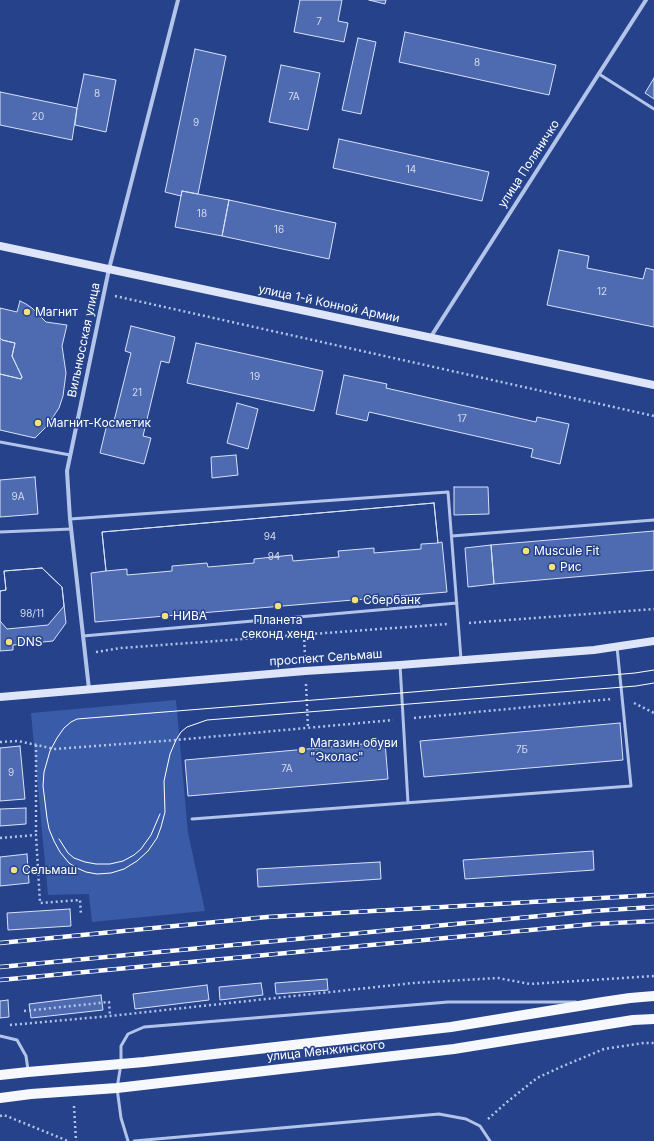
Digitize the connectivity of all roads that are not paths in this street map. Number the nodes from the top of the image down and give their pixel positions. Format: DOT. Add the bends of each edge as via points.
graph roads {
  1 [pos="178,0"];
  2 [pos="646,0"];
  3 [pos="599,74"];
  4 [pos="654,109"];
  5 [pos="0,246"];
  6 [pos="109,269"];
  7 [pos="430,338"];
  8 [pos="654,385"];
  9 [pos="0,442"];
  10 [pos="70,455"];
  11 [pos="70,519"];
  12 [pos="654,520"];
  13 [pos="72,530"];
  14 [pos="0,532"];
  15 [pos="452,536"];
  16 [pos="457,603"];
  17 [pos="83,636"];
  18 [pos="654,642"];
  19 [pos="618,647"];
  20 [pos="461,660"];
  21 [pos="400,665"];
  22 [pos="89,690"];
  23 [pos="0,697"];
  24 [pos="408,803"];
  25 [pos="192,819"];
  26 [pos="654,996"];
  27 [pos="603,1002"];
  28 [pos="654,1019"];
  29 [pos="0,1036"];
  30 [pos="121,1064"];
  31 [pos="28,1072"];
  32 [pos="0,1075"];
  33 [pos="117,1088"];
  34 [pos="0,1098"];
  35 [pos="128,1141"];
  36 [pos="134,1141"];
  37 [pos="490,1141"];
  1 -- 6 [label="street, Вильнюсская улица"];
  2 -- 3 [label="street, улица Поляничко"];
  3 -- 4 [label="lane"];
  3 -- 7 [label="street, улица Поляничко"];
  5 -- 6 [label="main road, улица 1-й Конной Армии"];
  6 -- 7 [label="main road, улица 1-й Конной Армии"];
  6 -- 10 [label="street, Вильнюсская улица"];
  7 -- 8 [label="main road, улица 1-й Конной Армии"];
  9 -- 10 [label="lane"];
  10 -- 11 [label="street, Вильнюсская улица" via="67,472"];
  11 -- 13 [label="street, Вильнюсская улица"];
  11 -- 15 [label="lane" via="448,492"];
  12 -- 15 [label="lane"];
  13 -- 14 [label="lane"];
  13 -- 17 [label="street, Вильнюсская улица"];
  15 -- 16 [label="lane"];
  16 -- 17 [label="lane"];
  16 -- 20 [label="lane"];
  17 -- 22 [label="street, Вильнюсская улица"];
  18 -- 19 [label="main road, проспект Сельмаш"];
  19 -- 20 [label="main road, проспект Сельмаш"];
  19 -- 24 [label="lane" via="632,786"];
  20 -- 21 [label="main road, проспект Сельмаш"];
  21 -- 22 [label="main road, проспект Сельмаш"];
  21 -- 24 [label="lane"];
  22 -- 23 [label="main road, проспект Сельмаш"];
  24 -- 25 [label="lane"];
  26 -- 27 [label="main road, улица Менжинского"];
  27 -- 30 [label="main road, улица Менжинского" via="451,1027"];
  27 -- 30 [label="lane" via="448,1002 144,1027 128,1034 121,1046"];
  28 -- 33 [label="main road, улица Менжинского" via="633,1020 454,1049"];
  29 -- 31 [label="lane" via="17,1040 26,1056"];
  30 -- 31 [label="main road, улица Менжинского"];
  30 -- 33 [label="lane"];
  31 -- 32 [label="main road, улица Менжинского"];
  33 -- 34 [label="main road, улица Менжинского"];
  33 -- 35 [label="lane" via="121,1118"];
  36 -- 37 [label="lane" via="439,1114 466,1119 480,1126"];
}
